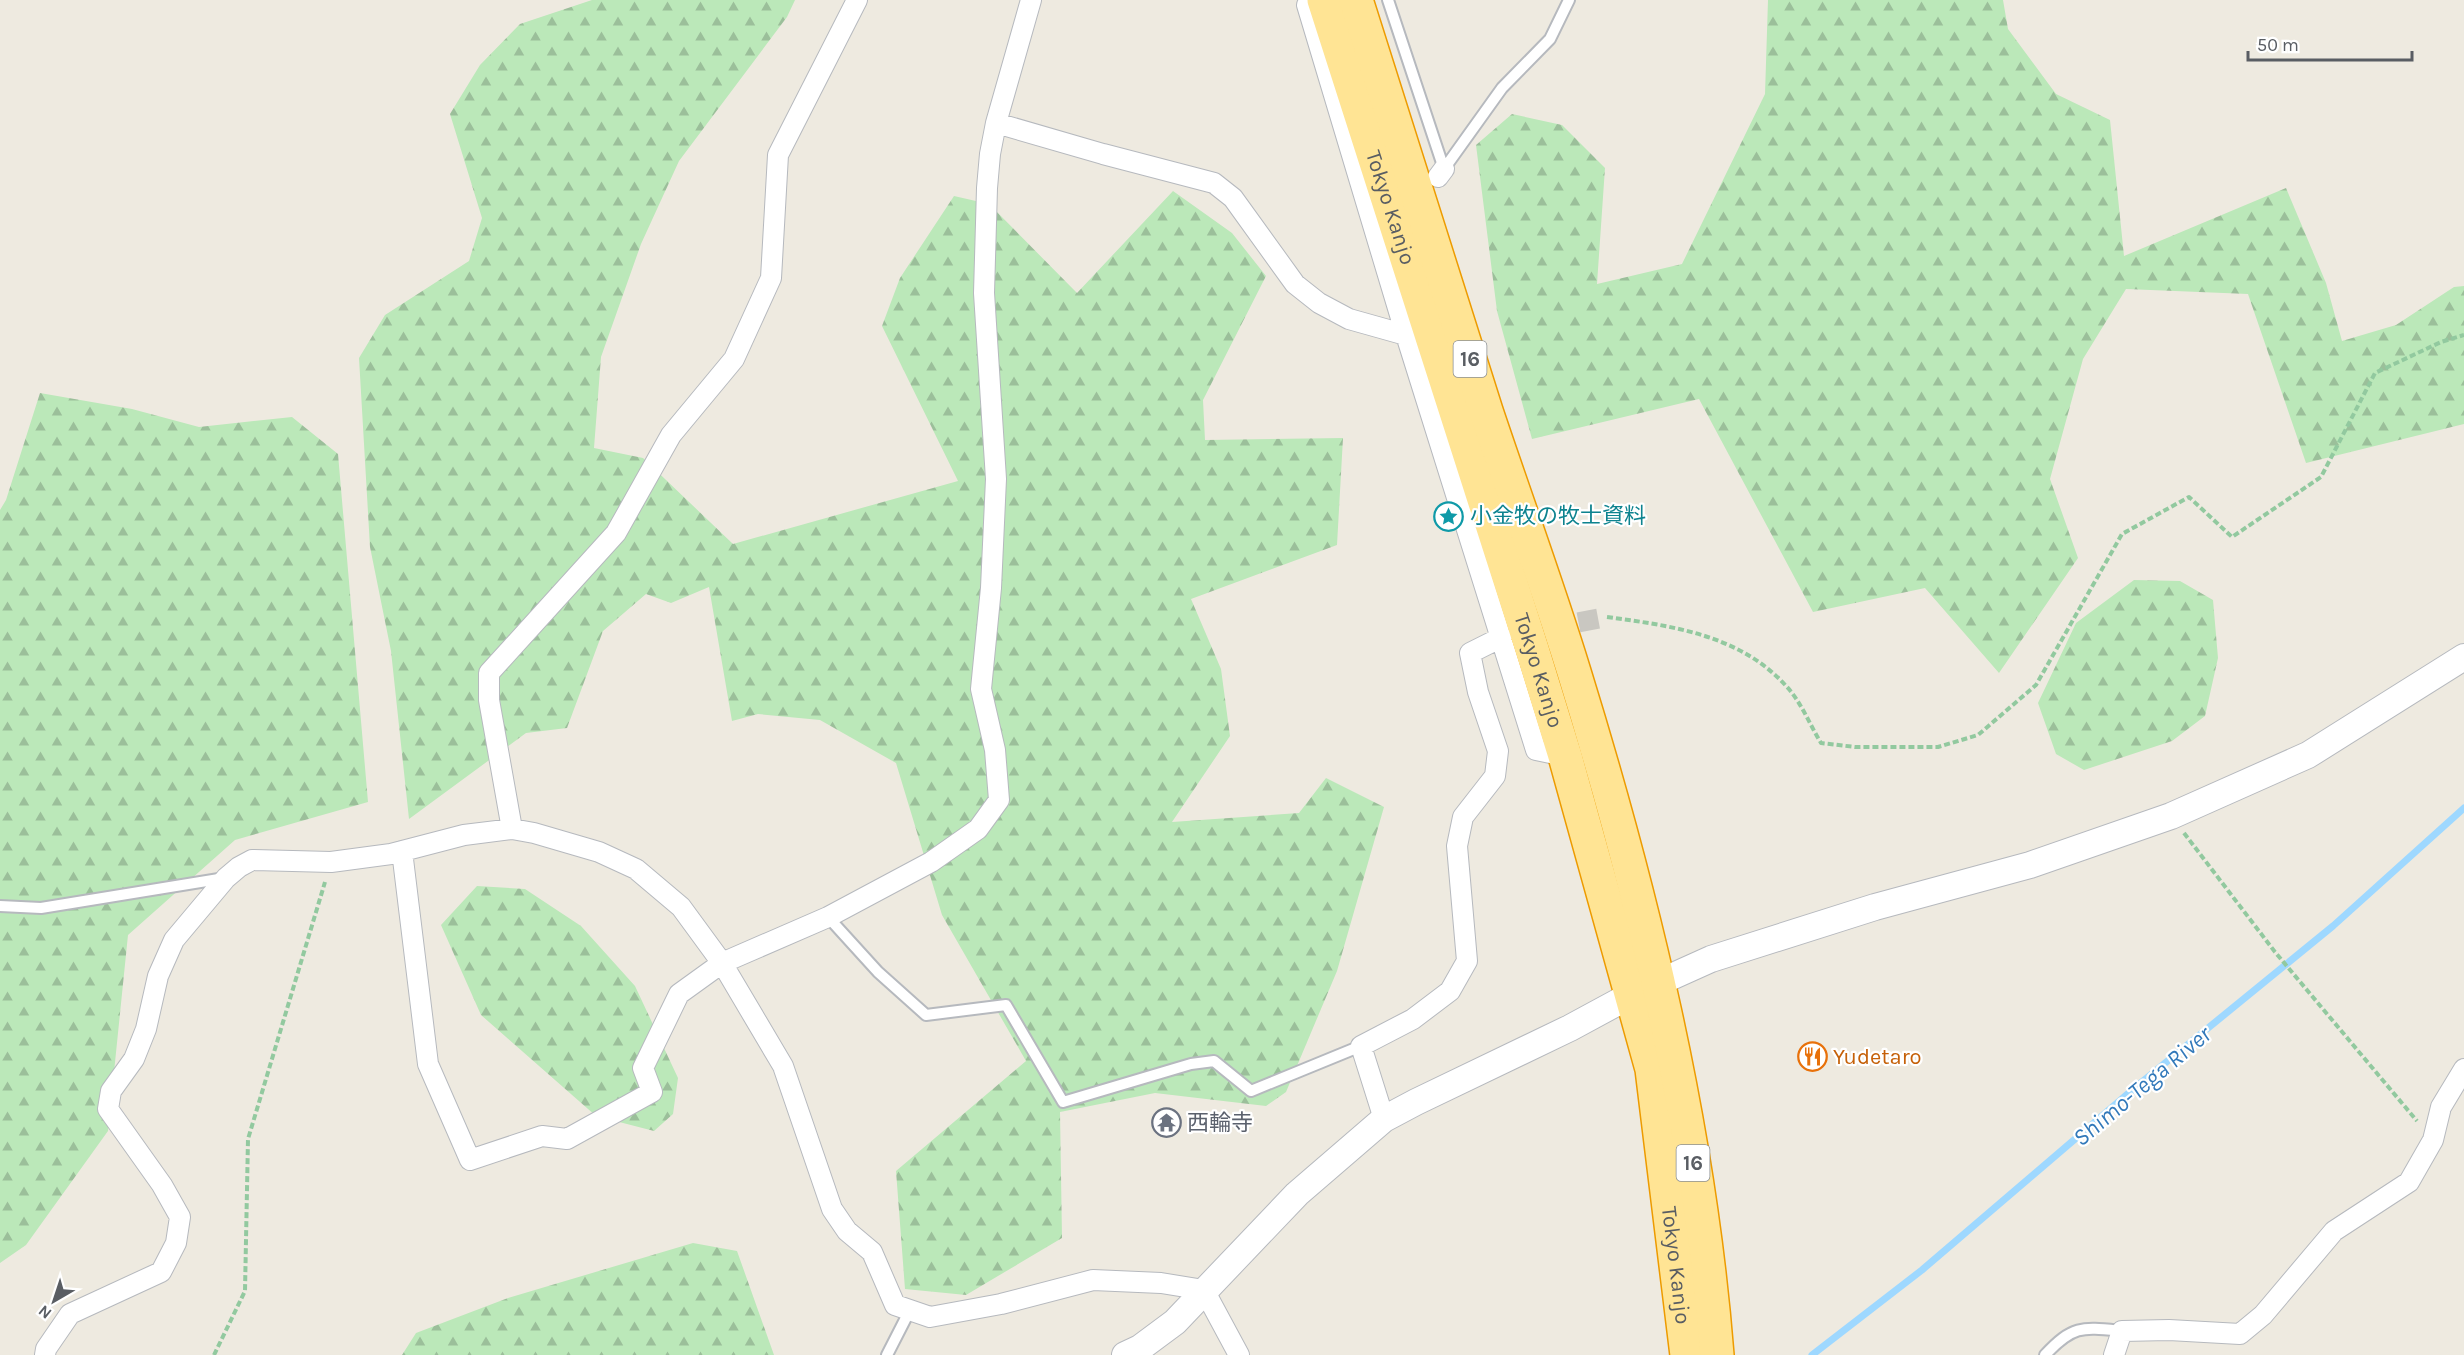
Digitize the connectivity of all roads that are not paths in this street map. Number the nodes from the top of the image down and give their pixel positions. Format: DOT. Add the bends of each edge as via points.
graph roads {
  1 [pos="857,0"];
  2 [pos="1031,0"];
  3 [pos="1310,0"];
  4 [pos="1324,0"];
  5 [pos="1356,0"];
  6 [pos="1388,0"];
  7 [pos="1569,0"];
  8 [pos="996,123"];
  9 [pos="1406,335"];
  10 [pos="1472,416"];
  11 [pos="1502,637"];
  12 [pos="2464,657"];
  13 [pos="1565,756"];
  14 [pos="512,829"];
  15 [pos="402,851"];
  16 [pos="226,878"];
  17 [pos="0,906"];
  18 [pos="828,917"];
  19 [pos="722,963"];
  20 [pos="1644,990"];
  21 [pos="1361,1046"];
  22 [pos="2464,1069"];
  23 [pos="1384,1119"];
  24 [pos="1204,1290"];
  25 [pos="910,1310"];
  26 [pos="2122,1331"];
  27 [pos="45,1355"];
  28 [pos="887,1355"];
  29 [pos="1125,1355"];
  30 [pos="1239,1355"];
  31 [pos="1687,1355"];
  32 [pos="1717,1355"];
  33 [pos="2045,1355"];
  34 [pos="2114,1355"];
  1 -- 14 [label="street" via="778,155 771,278 734,359 671,435 616,533 489,674 489,700"];
  2 -- 8 [label="street"];
  3 -- 9 [label="street" via="1307,5 1387,256"];
  4 -- 10 [label="highway, Tokyo Kanjo / 16"];
  5 -- 10 [label="highway, Tokyo Kanjo / 16"];
  6 -- 7 [label="lane" via="1441,173 1502,88 1550,39"];
  8 -- 9 [label="street" via="1214,183 1233,198 1295,284 1349,319"];
  8 -- 18 [label="street" via="990,154 984,293 996,479 981,689 995,750 999,800 978,829 931,862"];
  9 -- 11 [label="street"];
  10 -- 13 [label="highway, Tokyo Kanjo / 16"];
  10 -- 20 [label="highway, Tokyo Kanjo / 16" via="1574,671 1641,911"];
  11 -- 13 [label="street" via="1536,750"];
  11 -- 21 [label="street" via="1470,653 1478,692 1498,751 1495,776 1463,817 1457,846 1467,961 1450,990 1413,1019"];
  12 -- 20 [label="street" via="2308,754 2171,816 2030,865 1875,907 1711,959"];
  13 -- 20 [label="highway, Tokyo Kanjo / 16"];
  14 -- 15 [label="street" via="464,835"];
  14 -- 19 [label="street" via="599,852 636,869 681,907"];
  15 -- 16 [label="street" via="331,862 252,860"];
  15 -- 19 [label="street" via="428,1064 470,1160 542,1136 567,1138 652,1092 643,1068 679,994"];
  16 -- 17 [label="lane" via="41,908"];
  16 -- 27 [label="street" via="174,940 158,976 146,1029 134,1059 111,1091 108,1109 180,1217 176,1243 161,1272 70,1314"];
  18 -- 19 [label="street"];
  18 -- 21 [label="lane" via="878,972 926,1015 1006,1005 1064,1102 1191,1064 1214,1061 1251,1091"];
  19 -- 25 [label="street" via="783,1066 832,1209 847,1231 872,1252 895,1305"];
  20 -- 23 [label="street"];
  20 -- 31 [label="highway, Tokyo Kanjo / 16"];
  20 -- 32 [label="highway, Tokyo Kanjo / 16" via="1678,1069 1703,1227"];
  21 -- 23 [label="street"];
  22 -- 26 [label="street" via="2441,1107 2433,1140 2409,1182 2334,1231 2263,1315 2240,1334"];
  23 -- 24 [label="street" via="1297,1194"];
  24 -- 25 [label="street" via="1161,1283 1094,1280 930,1317"];
  24 -- 29 [label="street" via="1175,1322"];
  24 -- 30 [label="street"];
  25 -- 28 [label="lane"];
  26 -- 33 [label="lane" via="2087,1328 2064,1335"];
  26 -- 34 [label="street"];
}
